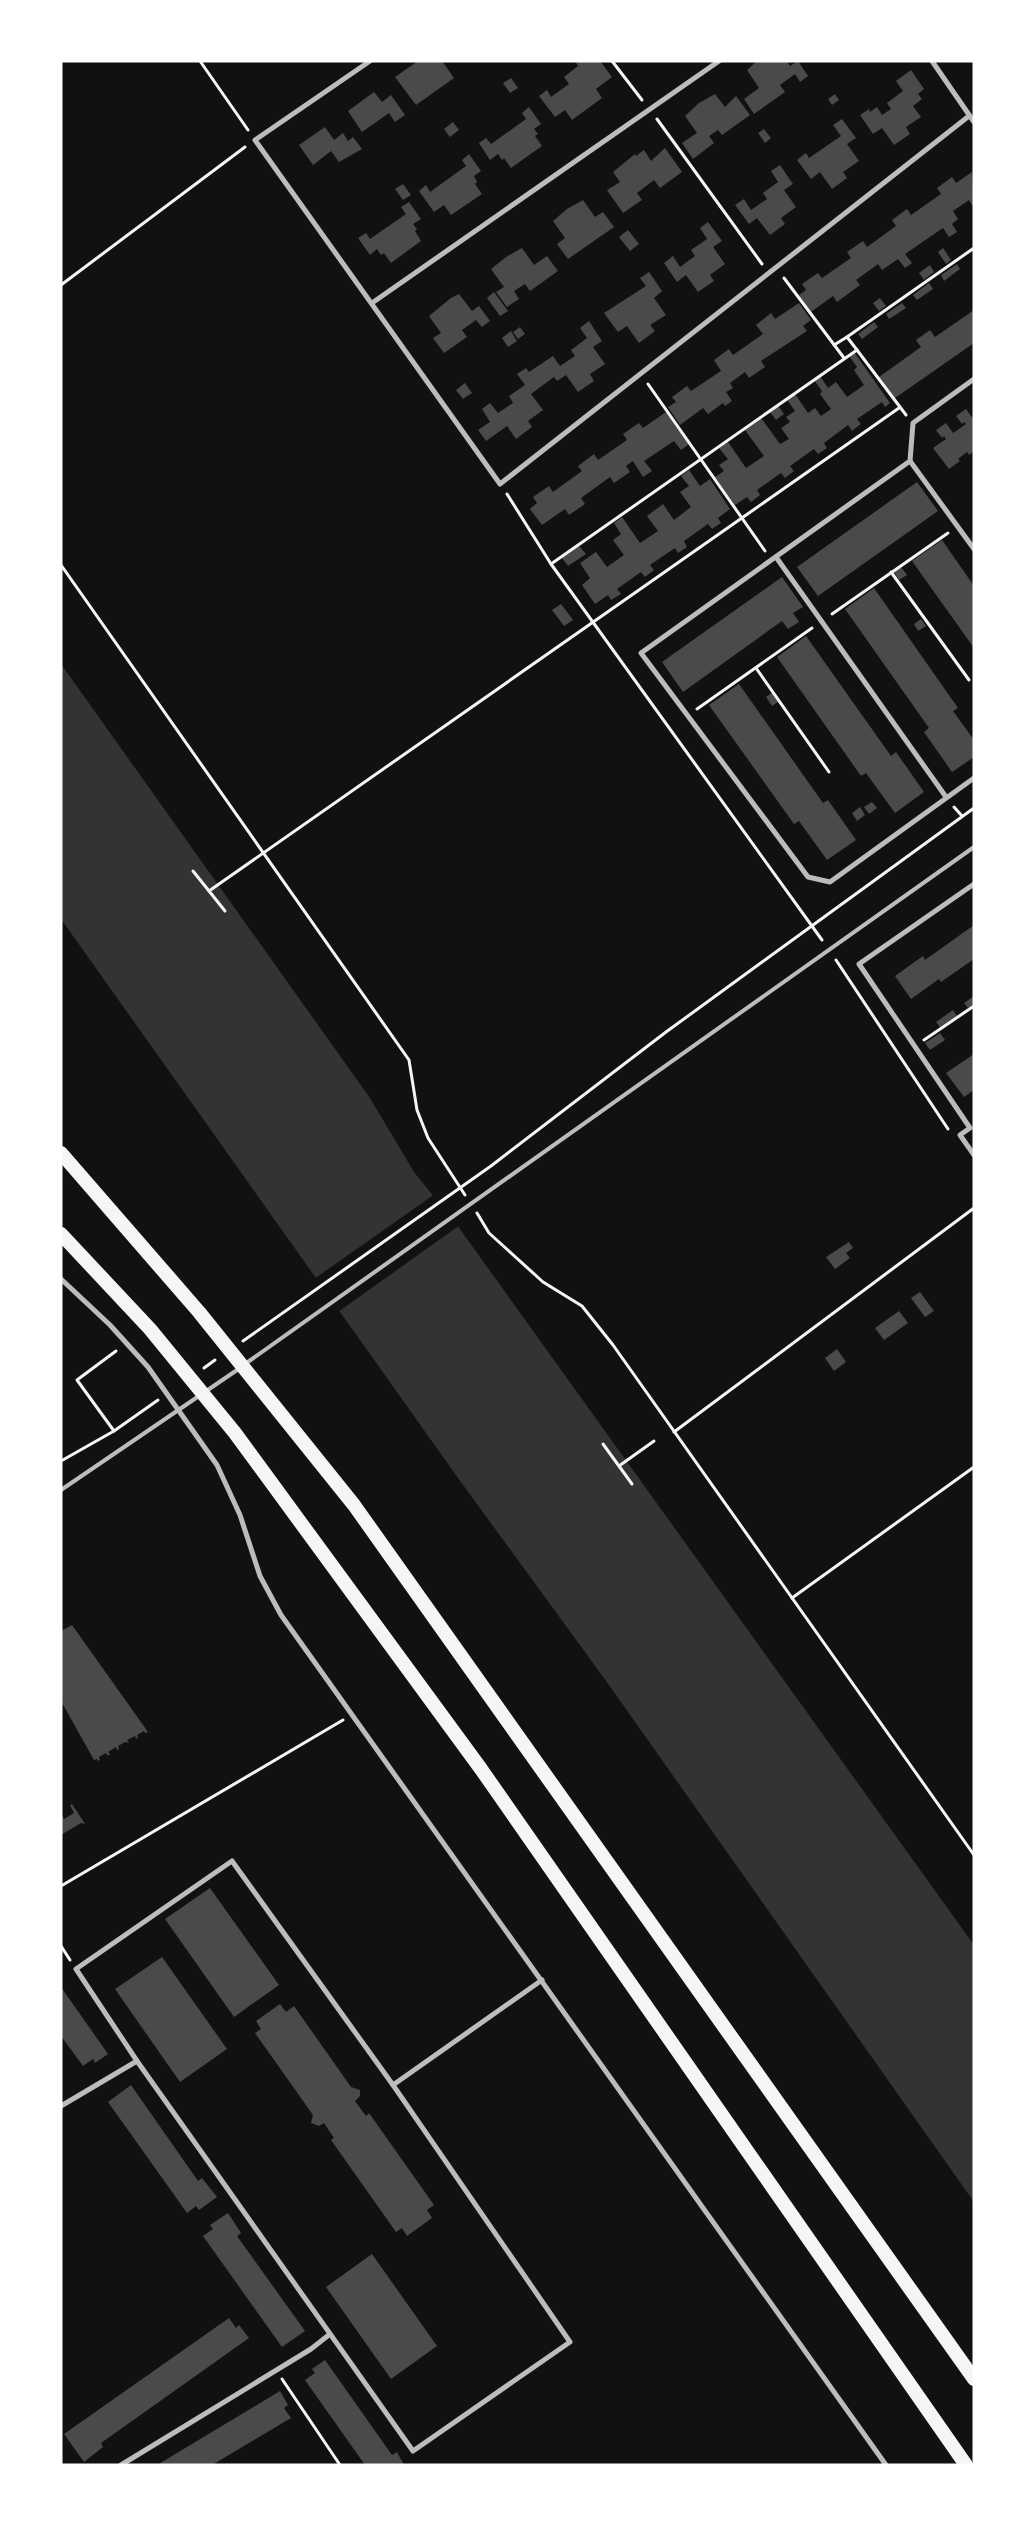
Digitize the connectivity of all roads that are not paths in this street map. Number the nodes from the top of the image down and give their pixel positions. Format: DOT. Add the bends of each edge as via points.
graph roads {
  1 [pos="370,61"];
  2 [pos="719,61"];
  3 [pos="932,61"];
  4 [pos="969,116"];
  5 [pos="974,122"];
  6 [pos="372,303"];
  7 [pos="974,379"];
  8 [pos="910,461"];
  9 [pos="974,550"];
  10 [pos="773,558"];
  11 [pos="974,778"];
  12 [pos="946,797"];
  13 [pos="974,847"];
  14 [pos="974,884"];
  15 [pos="972,1127"];
  16 [pos="61,1153"];
  17 [pos="974,1155"];
  18 [pos="61,1234"];
  19 [pos="61,1279"];
  20 [pos="61,1490"];
  21 [pos="542,1980"];
  22 [pos="137,2061"];
  23 [pos="393,2085"];
  24 [pos="61,2106"];
  25 [pos="330,2334"];
  26 [pos="974,2379"];
  27 [pos="121,2465"];
  28 [pos="886,2465"];
  29 [pos="966,2465"];
  1 -- 6 [label="street" via="255,140"];
  2 -- 6 [label="street"];
  3 -- 4 [label="street"];
  4 -- 5 [label="street"];
  4 -- 6 [label="street" via="500,484"];
  7 -- 8 [label="street" via="913,423"];
  8 -- 9 [label="street"];
  8 -- 10 [label="street"];
  10 -- 12 [label="street"];
  10 -- 12 [label="street" via="641,653 686,717 808,878 830,882"];
  11 -- 12 [label="street"];
  13 -- 20 [label="lane" via="503,1183"];
  14 -- 15 [label="street" via="859,964"];
  15 -- 17 [label="street" via="960,1135"];
  16 -- 26 [label="highway" via="199,1312 354,1506"];
  18 -- 29 [label="highway" via="150,1329 235,1433 481,1769"];
  19 -- 21 [label="street" via="110,1325 148,1367 213,1458 235,1501 256,1566 272,1602"];
  21 -- 23 [label="street"];
  21 -- 28 [label="street"];
  22 -- 23 [label="street" via="76,1969 232,1861"];
  22 -- 24 [label="street"];
  22 -- 25 [label="street"];
  23 -- 25 [label="street" via="570,2342 413,2451"];
  25 -- 27 [label="street" via="311,2349"];
}
